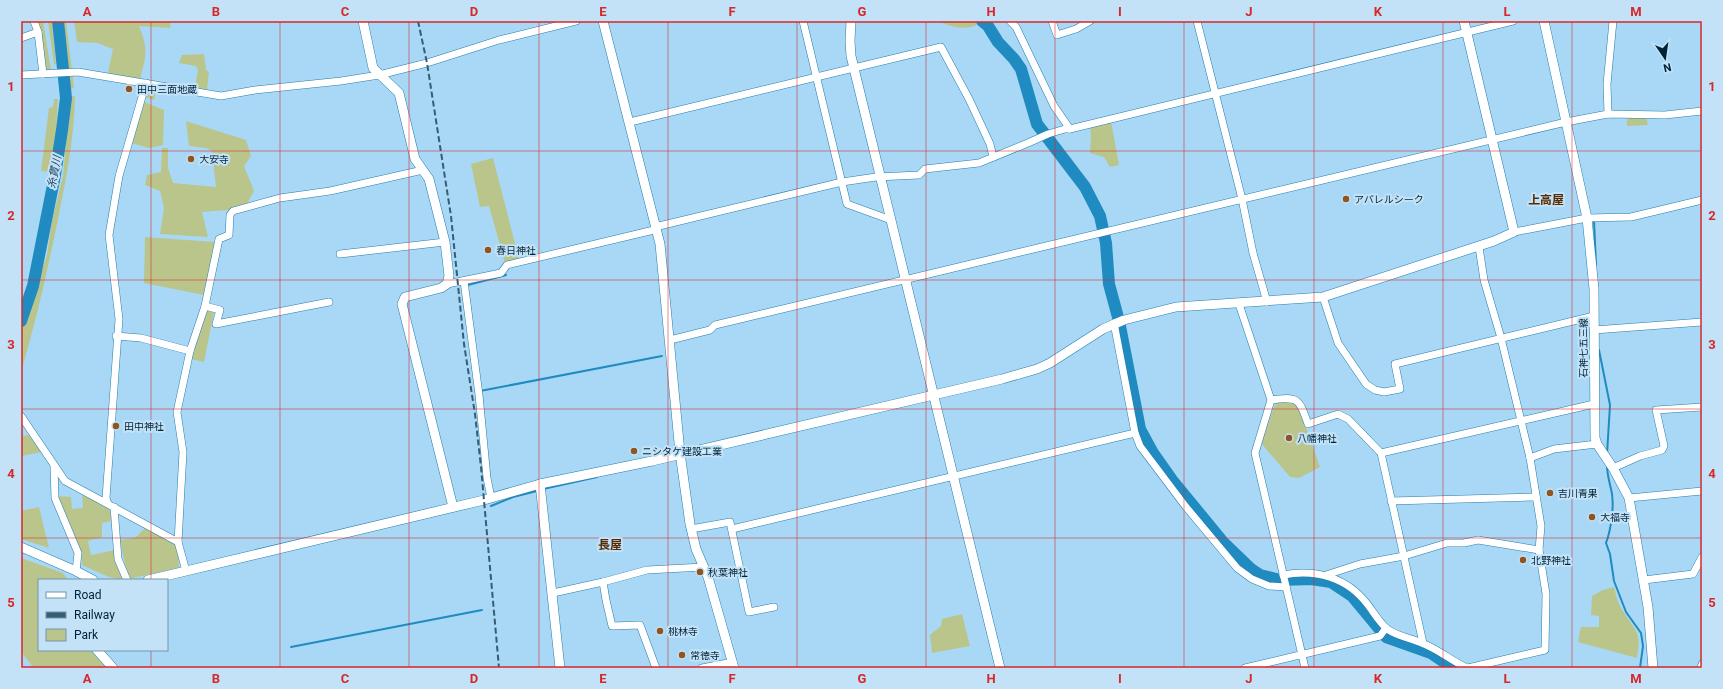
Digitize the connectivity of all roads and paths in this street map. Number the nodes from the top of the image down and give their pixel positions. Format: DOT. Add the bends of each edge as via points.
graph roads {
  1 [pos="34,21"];
  2 [pos="363,21"];
  3 [pos="576,21"];
  4 [pos="602,21"];
  5 [pos="803,21"];
  6 [pos="851,21"];
  7 [pos="1010,21"];
  8 [pos="1052,21"];
  9 [pos="1090,21"];
  10 [pos="1197,21"];
  11 [pos="1464,21"];
  12 [pos="1513,21"];
  13 [pos="1544,21"];
  14 [pos="1613,21"];
  15 [pos="38,32"];
  16 [pos="1466,32"];
  17 [pos="21,38"];
  18 [pos="854,69"];
  19 [pos="43,74"];
  20 [pos="379,75"];
  21 [pos="21,76"];
  22 [pos="816,76"];
  23 [pos="146,83"];
  24 [pos="1215,94"];
  25 [pos="1702,112"];
  26 [pos="1608,114"];
  27 [pos="630,122"];
  28 [pos="1566,122"];
  29 [pos="1070,129"];
  30 [pos="1493,139"];
  31 [pos="993,157"];
  32 [pos="423,170"];
  33 [pos="881,177"];
  34 [pos="842,182"];
  35 [pos="1242,199"];
  36 [pos="1702,200"];
  37 [pos="1587,218"];
  38 [pos="891,220"];
  39 [pos="656,228"];
  40 [pos="1514,232"];
  41 [pos="445,242"];
  42 [pos="1479,247"];
  43 [pos="340,254"];
  44 [pos="905,280"];
  45 [pos="464,281"];
  46 [pos="447,284"];
  47 [pos="1323,297"];
  48 [pos="329,302"];
  49 [pos="1267,302"];
  50 [pos="1239,304"];
  51 [pos="204,306"];
  52 [pos="1594,316"];
  53 [pos="1702,322"];
  54 [pos="1114,323"];
  55 [pos="1594,330"];
  56 [pos="116,336"];
  57 [pos="1501,338"];
  58 [pos="670,340"];
  59 [pos="190,352"];
  60 [pos="934,394"];
  61 [pos="1271,400"];
  62 [pos="1594,404"];
  63 [pos="1702,407"];
  64 [pos="21,416"];
  65 [pos="1521,421"];
  66 [pos="1135,433"];
  67 [pos="1597,444"];
  68 [pos="680,453"];
  69 [pos="1381,453"];
  70 [pos="1530,458"];
  71 [pos="54,466"];
  72 [pos="1613,468"];
  73 [pos="953,476"];
  74 [pos="540,484"];
  75 [pos="1702,491"];
  76 [pos="1536,497"];
  77 [pos="491,498"];
  78 [pos="1629,498"];
  79 [pos="1392,501"];
  80 [pos="111,505"];
  81 [pos="453,508"];
  82 [pos="691,529"];
  83 [pos="732,529"];
  84 [pos="178,542"];
  85 [pos="21,548"];
  86 [pos="1539,550"];
  87 [pos="1404,556"];
  88 [pos="1702,557"];
  89 [pos="703,566"];
  90 [pos="186,571"];
  91 [pos="76,575"];
  92 [pos="1283,575"];
  93 [pos="1326,575"];
  94 [pos="90,579"];
  95 [pos="127,579"];
  96 [pos="152,579"];
  97 [pos="1644,580"];
  98 [pos="603,582"];
  99 [pos="1286,588"];
  100 [pos="553,593"];
  101 [pos="774,607"];
  102 [pos="1384,631"];
  103 [pos="1423,643"];
  104 [pos="98,651"];
  105 [pos="1302,654"];
  106 [pos="1702,664"];
  107 [pos="733,665"];
  108 [pos="113,668"];
  109 [pos="560,668"];
  110 [pos="656,668"];
  111 [pos="702,668"];
  112 [pos="1000,668"];
  113 [pos="1244,668"];
  114 [pos="1305,668"];
  115 [pos="1467,668"];
  116 [pos="1653,668"];
  117 [pos="1701,668"];
  1 -- 15 [label="street"];
  2 -- 20 [label="street" via="373,68"];
  3 -- 20 [label="street" via="499,40"];
  4 -- 27 [label="street"];
  5 -- 22 [label="street"];
  6 -- 18 [label="street" via="850,41"];
  7 -- 29 [label="street" via="1016,27 1054,106"];
  8 -- 9 [label="street" via="1057,35"];
  10 -- 24 [label="street"];
  11 -- 16 [label="street"];
  12 -- 16 [label="street"];
  13 -- 28 [label="street, 石神七五三線"];
  14 -- 26 [label="street" via="1606,84"];
  15 -- 17 [label="street"];
  15 -- 19 [label="street"];
  16 -- 24 [label="street"];
  16 -- 30 [label="street"];
  18 -- 22 [label="street"];
  18 -- 31 [label="street" via="941,47 969,99 990,144"];
  18 -- 33 [label="street"];
  19 -- 21 [label="street"];
  19 -- 23 [label="street" via="78,72"];
  20 -- 23 [label="street" via="221,96"];
  20 -- 32 [label="street" via="399,93 415,159"];
  22 -- 27 [label="street"];
  22 -- 34 [label="street"];
  23 -- 56 [label="street" via="119,176 109,235 119,319"];
  24 -- 29 [label="street"];
  24 -- 35 [label="street"];
  25 -- 26 [label="street" via="1665,115"];
  26 -- 28 [label="street"];
  27 -- 39 [label="street"];
  28 -- 30 [label="street"];
  28 -- 37 [label="street, 石神七五三線"];
  29 -- 31 [label="street" via="1044,135"];
  30 -- 35 [label="street"];
  30 -- 40 [label="street"];
  31 -- 33 [label="street" via="979,163 925,169 919,175"];
  32 -- 41 [label="street" via="429,179"];
  32 -- 51 [label="street" via="330,191 280,198 233,211 230,215 229,235 219,239"];
  33 -- 34 [label="street"];
  33 -- 38 [label="street"];
  34 -- 38 [label="street" via="847,204"];
  34 -- 39 [label="street"];
  35 -- 44 [label="street"];
  35 -- 49 [label="street" via="1253,253"];
  36 -- 37 [label="street" via="1631,217"];
  37 -- 40 [label="street"];
  37 -- 52 [label="street, 石神七五三線" via="1593,273"];
  38 -- 44 [label="street"];
  39 -- 45 [label="street" via="508,265 501,273"];
  39 -- 58 [label="street"];
  40 -- 42 [label="street"];
  41 -- 43 [label="street"];
  41 -- 46 [label="street" via="449,276"];
  42 -- 47 [label="street"];
  42 -- 57 [label="street" via="1484,280"];
  44 -- 58 [label="street" via="715,325 710,330"];
  44 -- 60 [label="street"];
  45 -- 46 [label="street"];
  45 -- 77 [label="street"];
  46 -- 81 [label="street" via="441,288 405,297 402,304"];
  47 -- 49 [label="street"];
  47 -- 57 [label="street" via="1338,343 1366,384 1375,390 1384,392 1400,389 1394,364"];
  48 -- 51 [label="street" via="216,324 220,310"];
  49 -- 50 [label="street"];
  50 -- 54 [label="street" via="1176,307"];
  50 -- 61 [label="street"];
  51 -- 59 [label="street"];
  52 -- 55 [label="street, 石神七五三線"];
  52 -- 57 [label="street"];
  53 -- 55 [label="street"];
  54 -- 60 [label="street" via="1037,369"];
  54 -- 66 [label="street"];
  55 -- 62 [label="street, 石神七五三線"];
  56 -- 59 [label="street" via="141,338"];
  56 -- 80 [label="street" via="106,498"];
  57 -- 65 [label="street"];
  58 -- 68 [label="street"];
  59 -- 84 [label="street" via="178,412 183,452"];
  60 -- 68 [label="street"];
  60 -- 73 [label="street"];
  61 -- 69 [label="street" via="1294,399 1300,404 1308,424 1338,414 1348,418"];
  61 -- 92 [label="street" via="1255,453"];
  62 -- 65 [label="street"];
  62 -- 67 [label="street, 石神七五三線"];
  63 -- 72 [label="street" via="1656,410 1664,446 1662,450"];
  64 -- 71 [label="street"];
  65 -- 69 [label="street"];
  65 -- 70 [label="street"];
  66 -- 73 [label="street"];
  66 -- 99 [label="street" via="1140,446 1186,507 1237,568 1252,579 1269,586"];
  67 -- 70 [label="street" via="1554,449"];
  67 -- 72 [label="street, 石神七五三線"];
  68 -- 74 [label="street" via="645,463"];
  68 -- 82 [label="street"];
  69 -- 79 [label="street"];
  70 -- 76 [label="street"];
  71 -- 80 [label="street" via="65,481"];
  71 -- 91 [label="street" via="55,498 78,553"];
  72 -- 78 [label="street, 石神七五三線"];
  73 -- 83 [label="street"];
  73 -- 112 [label="street"];
  74 -- 77 [label="street"];
  74 -- 100 [label="street"];
  75 -- 78 [label="street"];
  76 -- 79 [label="street"];
  76 -- 86 [label="street" via="1541,526"];
  77 -- 81 [label="street"];
  78 -- 97 [label="street, 石神七五三線"];
  79 -- 87 [label="street"];
  80 -- 84 [label="street"];
  80 -- 95 [label="street" via="118,559"];
  81 -- 90 [label="street"];
  82 -- 83 [label="street" via="730,522"];
  82 -- 89 [label="street"];
  83 -- 101 [label="street" via="749,612"];
  84 -- 90 [label="street"];
  85 -- 91 [label="street"];
  86 -- 87 [label="street" via="1478,540 1447,543"];
  86 -- 115 [label="street" via="1546,594 1545,650"];
  87 -- 93 [label="street" via="1360,564"];
  87 -- 103 [label="street"];
  88 -- 97 [label="street" via="1693,574"];
  89 -- 98 [label="street" via="648,570"];
  89 -- 107 [label="street"];
  90 -- 96 [label="street"];
  91 -- 94 [label="street"];
  92 -- 93 [label="street"];
  92 -- 99 [label="street"];
  93 -- 102 [label="street" via="1354,590"];
  97 -- 116 [label="street, 石神七五三線"];
  98 -- 100 [label="street"];
  98 -- 110 [label="street" via="612,626 640,625"];
  99 -- 105 [label="street"];
  100 -- 109 [label="street"];
  102 -- 103 [label="street"];
  102 -- 105 [label="street"];
  103 -- 115 [label="street"];
  104 -- 108 [label="street"];
  105 -- 113 [label="street"];
  105 -- 114 [label="street"];
  106 -- 117 [label="street"];
  107 -- 111 [label="street"];
}
